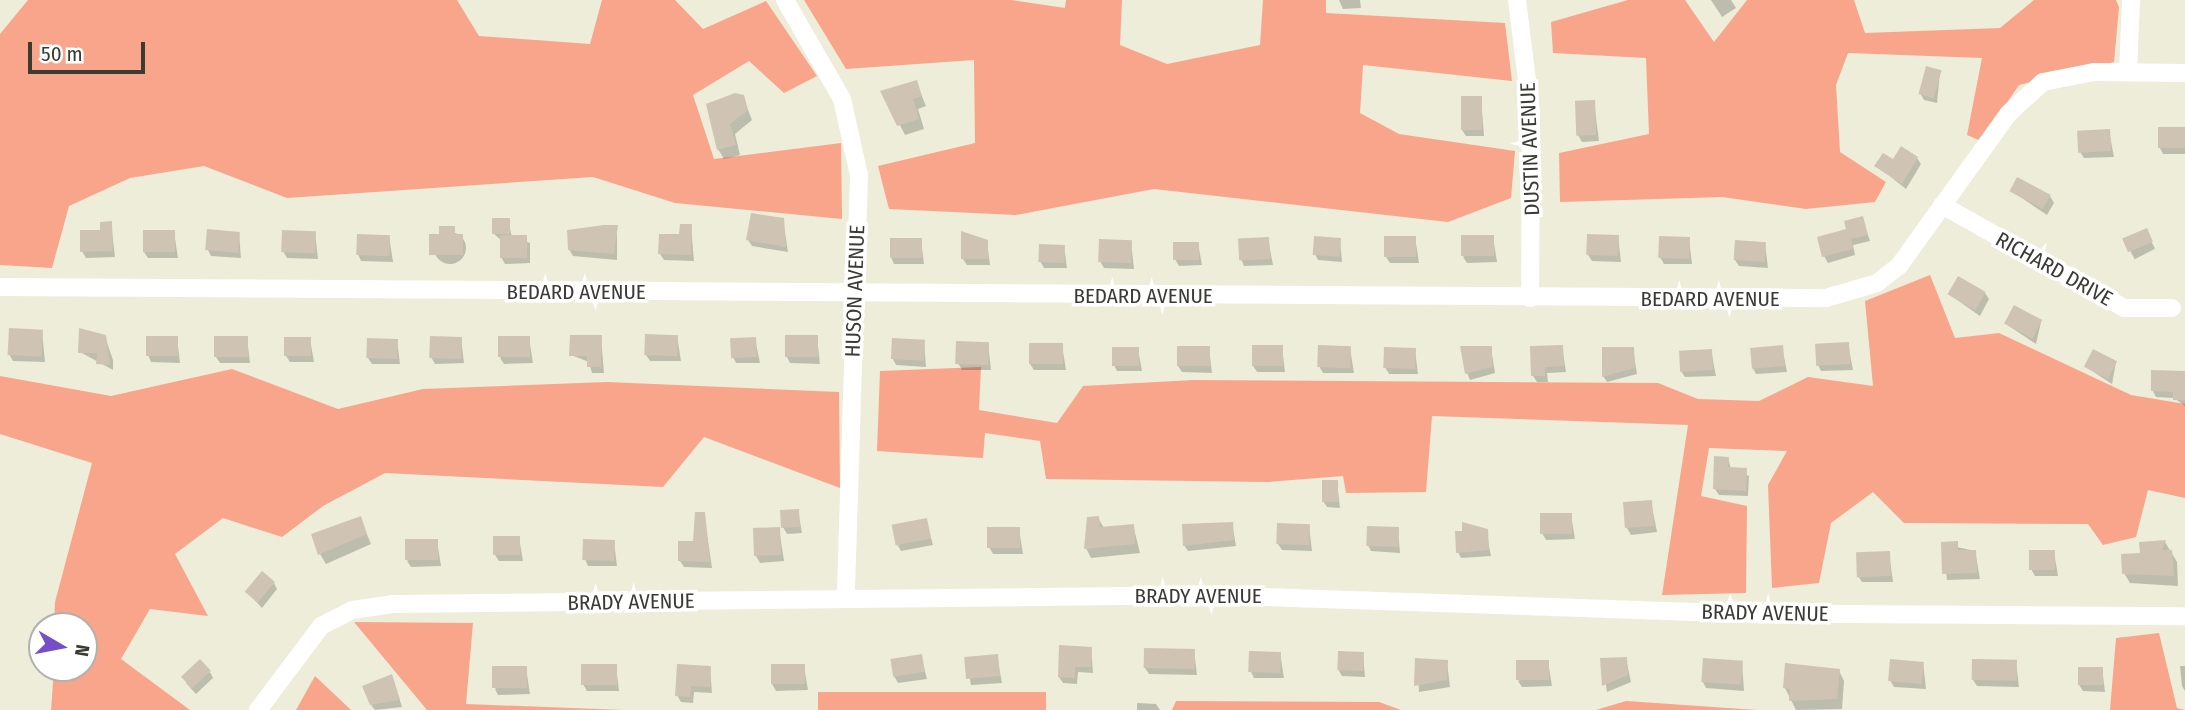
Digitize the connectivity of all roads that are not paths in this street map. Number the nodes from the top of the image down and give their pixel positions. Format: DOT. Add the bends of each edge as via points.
graph roads {
  1 [pos="785,0"];
  2 [pos="1517,0"];
  3 [pos="2131,0"];
  4 [pos="2128,72"];
  5 [pos="2185,73"];
  6 [pos="1942,205"];
  7 [pos="0,287"];
  8 [pos="855,294"];
  9 [pos="1531,298"];
  10 [pos="2172,308"];
  11 [pos="846,600"];
  12 [pos="2185,616"];
  13 [pos="258,710"];
  1 -- 8 [label="street, HUSON AVENUE" via="828,67 852,128 859,175"];
  2 -- 9 [label="street, DUSTIN AVENUE" via="1531,113"];
  3 -- 4 [label="street"];
  4 -- 5 [label="street, BEDARD AVENUE"];
  4 -- 6 [label="street, BEDARD AVENUE" via="2063,76 2025,94"];
  6 -- 9 [label="street, BEDARD AVENUE" via="1899,266 1849,295"];
  6 -- 10 [label="street, RICHARD DRIVE" via="2124,308"];
  7 -- 8 [label="street, BEDARD AVENUE"];
  8 -- 9 [label="street, BEDARD AVENUE"];
  8 -- 11 [label="street, HUSON AVENUE"];
  11 -- 12 [label="street, BRADY AVENUE" via="1279,596 1724,613"];
  11 -- 13 [label="street, BRADY AVENUE" via="368,606 335,617 308,638"];
}
